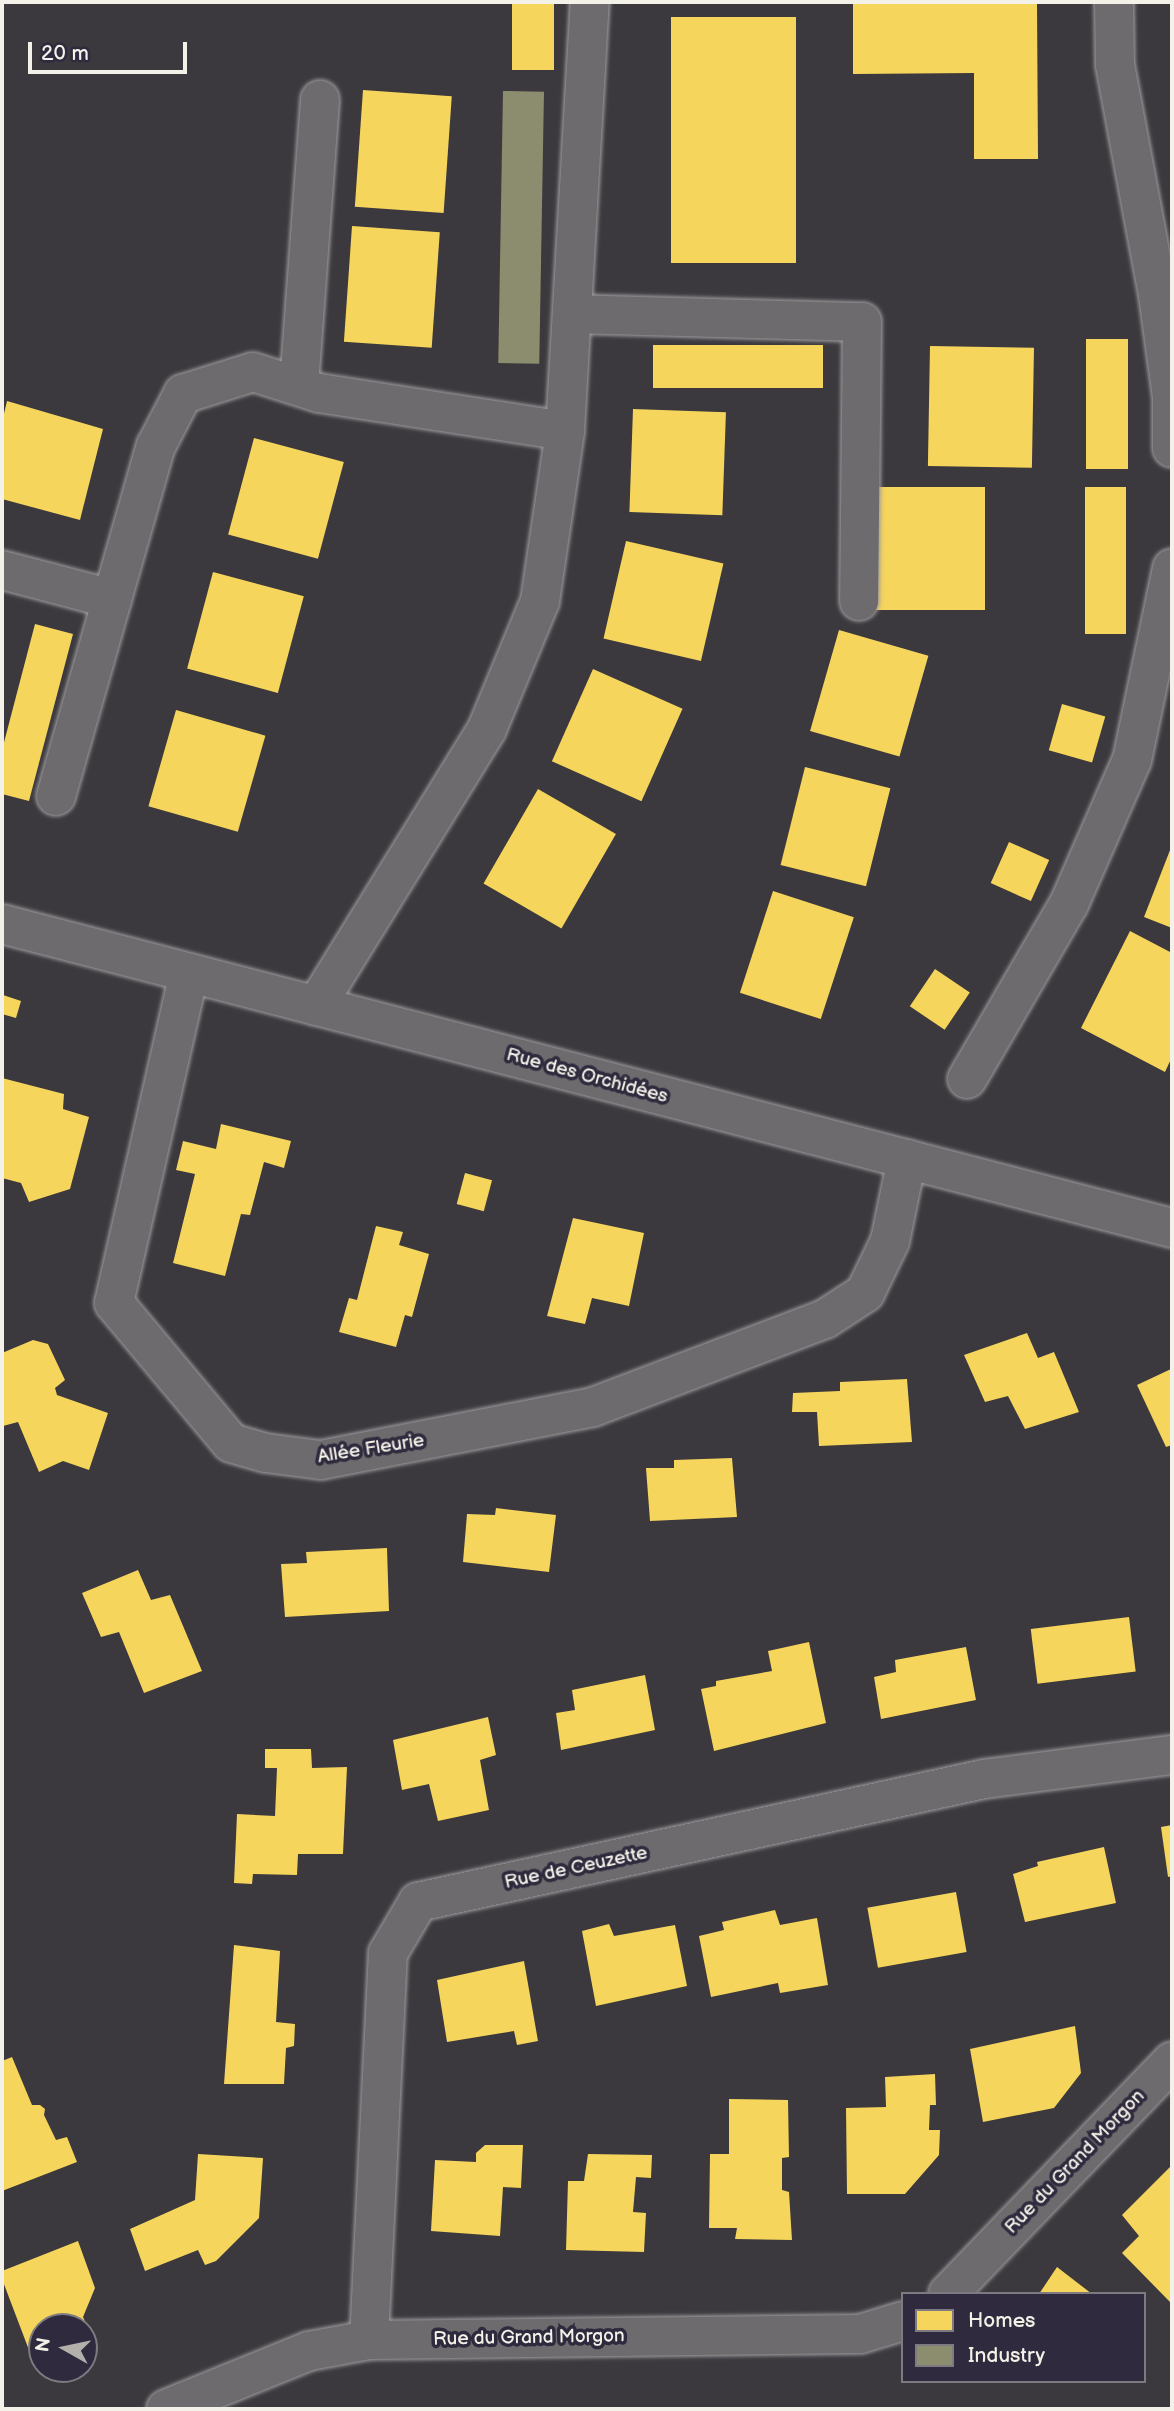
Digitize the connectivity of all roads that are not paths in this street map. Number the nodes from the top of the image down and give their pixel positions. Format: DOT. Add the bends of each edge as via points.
graph roads {
  1 [pos="590,2"];
  2 [pos="1114,2"];
  3 [pos="320,100"];
  4 [pos="1158,220"];
  5 [pos="572,314"];
  6 [pos="299,386"];
  7 [pos="565,430"];
  8 [pos="1172,447"];
  9 [pos="1172,568"];
  10 [pos="2,569"];
  11 [pos="112,599"];
  12 [pos="859,601"];
  13 [pos="56,796"];
  14 [pos="2,924"];
  15 [pos="189,973"];
  16 [pos="316,1006"];
  17 [pos="967,1079"];
  18 [pos="907,1159"];
  19 [pos="1172,1228"];
  20 [pos="1172,1755"];
  21 [pos="1172,2061"];
  22 [pos="950,2292"];
  23 [pos="901,2321"];
  24 [pos="369,2340"];
  25 [pos="166,2409"];
  1 -- 5 [label="street"];
  2 -- 4 [label="street" via="1115,65"];
  3 -- 6 [label="street"];
  4 -- 8 [label="street" via="1158,295 1172,397"];
  5 -- 7 [label="street"];
  5 -- 12 [label="street" via="862,322"];
  6 -- 7 [label="street" via="319,393"];
  6 -- 11 [label="street" via="253,372 183,394 156,446"];
  7 -- 16 [label="street" via="540,601 486,729"];
  9 -- 17 [label="street" via="1132,760 1069,904"];
  10 -- 11 [label="street"];
  11 -- 13 [label="street"];
  14 -- 15 [label="street, Rue des Orchidées"];
  15 -- 16 [label="street, Rue des Orchidées"];
  15 -- 18 [label="street, Allée Fleurie" via="114,1303 231,1443 266,1453 321,1460 593,1407 825,1319 865,1293 890,1241"];
  16 -- 18 [label="street, Rue des Orchidées"];
  18 -- 19 [label="street, Rue des Orchidées"];
  20 -- 24 [label="street, Rue de Ceuzette" via="984,1779 418,1902 388,1953"];
  21 -- 22 [label="street, Rue du Grand Morgon"];
  23 -- 24 [label="street, Rue du Grand Morgon" via="860,2334"];
  24 -- 25 [label="street, Rue du Grand Morgon" via="309,2351"];
}
